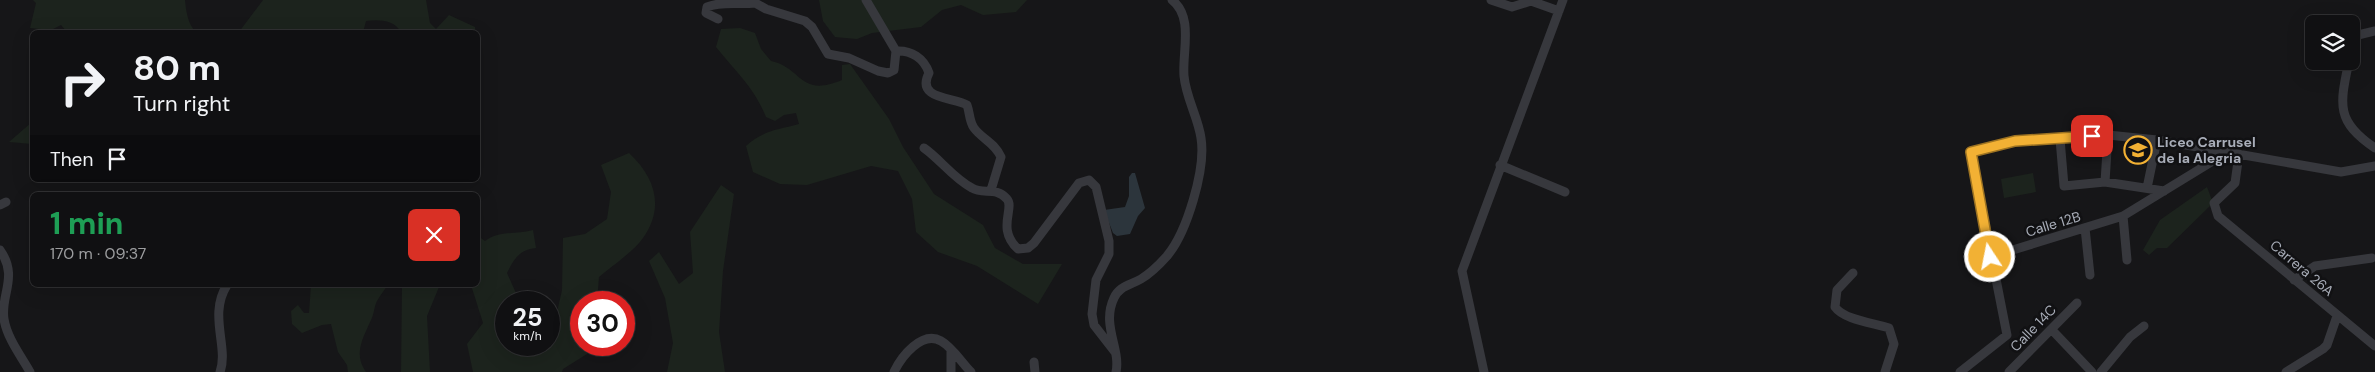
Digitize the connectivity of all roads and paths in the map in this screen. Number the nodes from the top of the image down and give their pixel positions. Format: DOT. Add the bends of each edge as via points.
graph roads {
  1 [pos="866,0"];
  2 [pos="1172,0"];
  3 [pos="1491,0"];
  4 [pos="1563,0"];
  5 [pos="752,1"];
  6 [pos="1560,11"];
  7 [pos="718,19"];
  8 [pos="2375,32"];
  9 [pos="2360,35"];
  10 [pos="896,51"];
  11 [pos="2346,70"];
  12 [pos="2108,135"];
  13 [pos="2060,139"];
  14 [pos="2157,140"];
  15 [pos="924,148"];
  16 [pos="2375,148"];
  17 [pos="2226,153"];
  18 [pos="2239,154"];
  19 [pos="1500,166"];
  20 [pos="2375,166"];
  21 [pos="2105,182"];
  22 [pos="2147,188"];
  23 [pos="991,190"];
  24 [pos="2164,191"];
  25 [pos="1565,192"];
  26 [pos="2123,216"];
  27 [pos="2085,228"];
  28 [pos="0,250"];
  29 [pos="1990,257"];
  30 [pos="2372,258"];
  31 [pos="2127,260"];
  32 [pos="1853,273"];
  33 [pos="2090,276"];
  34 [pos="2294,280"];
  35 [pos="226,287"];
  36 [pos="2077,303"];
  37 [pos="2337,316"];
  38 [pos="2144,326"];
  39 [pos="2052,330"];
  40 [pos="2373,341"];
  41 [pos="951,351"];
  42 [pos="1115,352"];
  43 [pos="1034,362"];
  44 [pos="30,372"];
  45 [pos="220,372"];
  46 [pos="894,372"];
  47 [pos="951,372"];
  48 [pos="971,372"];
  49 [pos="1035,372"];
  50 [pos="1116,372"];
  51 [pos="1484,372"];
  52 [pos="1886,372"];
  53 [pos="1960,372"];
  54 [pos="2009,372"];
  55 [pos="2092,372"];
  56 [pos="2101,372"];
  57 [pos="2286,372"];
  1 -- 10 [label="street"];
  2 -- 42 [label="street" via="1183,16 1184,75 1190,106 1201,136 1200,175 1180,235 1168,254 1155,269 1121,288 1114,298 1109,317"];
  3 -- 6 [label="street" via="1512,7 1530,1"];
  4 -- 6 [label="street"];
  5 -- 7 [label="street" via="707,7 706,13"];
  5 -- 10 [label="street" via="766,9 805,21 828,54 834,57 849,58 888,73 894,70"];
  6 -- 19 [label="street"];
  8 -- 9 [label="street"];
  10 -- 23 [label="street" via="913,53 927,67 927,86 934,95 967,105 970,121 976,130 997,148 1001,157"];
  11 -- 16 [label="street" via="2341,97 2344,113 2352,130"];
  12 -- 13 [label="street"];
  12 -- 14 [label="street"];
  12 -- 21 [label="street"];
  13 -- 21 [label="street" via="2064,186"];
  13 -- 29 [label="street" via="2015,141 1971,152"];
  14 -- 17 [label="street"];
  14 -- 22 [label="street"];
  15 -- 23 [label="street" via="966,185 974,190"];
  17 -- 18 [label="street"];
  17 -- 24 [label="street, Calle 12B"];
  18 -- 20 [label="street" via="2341,172"];
  18 -- 34 [label="street, Carrera 26A" via="2235,183 2214,203 2214,209 2218,216"];
  19 -- 25 [label="street"];
  19 -- 51 [label="street" via="1462,271"];
  21 -- 22 [label="street"];
  22 -- 24 [label="street"];
  23 -- 42 [label="street" via="1010,204 1007,233 1018,249 1028,248 1034,243 1080,183 1089,180 1096,188 1109,241 1109,254 1096,280 1092,314 1094,325"];
  24 -- 26 [label="street, Calle 12B"];
  26 -- 27 [label="street, Calle 12B"];
  26 -- 31 [label="street"];
  27 -- 29 [label="street, Calle 12B"];
  27 -- 33 [label="street"];
  28 -- 44 [label="street" via="10,286 4,318 7,331"];
  29 -- 53 [label="street" via="2006,335"];
  30 -- 34 [label="street" via="2315,266"];
  32 -- 52 [label="street" via="1837,290 1835,307 1850,318 1889,328 1894,344"];
  34 -- 37 [label="street, Carrera 26A"];
  35 -- 45 [label="street" via="219,307"];
  36 -- 39 [label="street, Calle 14C"];
  37 -- 40 [label="street, Carrera 26A"];
  37 -- 57 [label="street" via="2327,345"];
  38 -- 56 [label="street" via="2130,337"];
  39 -- 54 [label="street, Calle 14C"];
  39 -- 55 [label="street"];
  41 -- 46 [label="street" via="942,342 927,339 914,346"];
  41 -- 47 [label="street"];
  41 -- 48 [label="street"];
  42 -- 50 [label="street"];
  43 -- 49 [label="street"];
}
